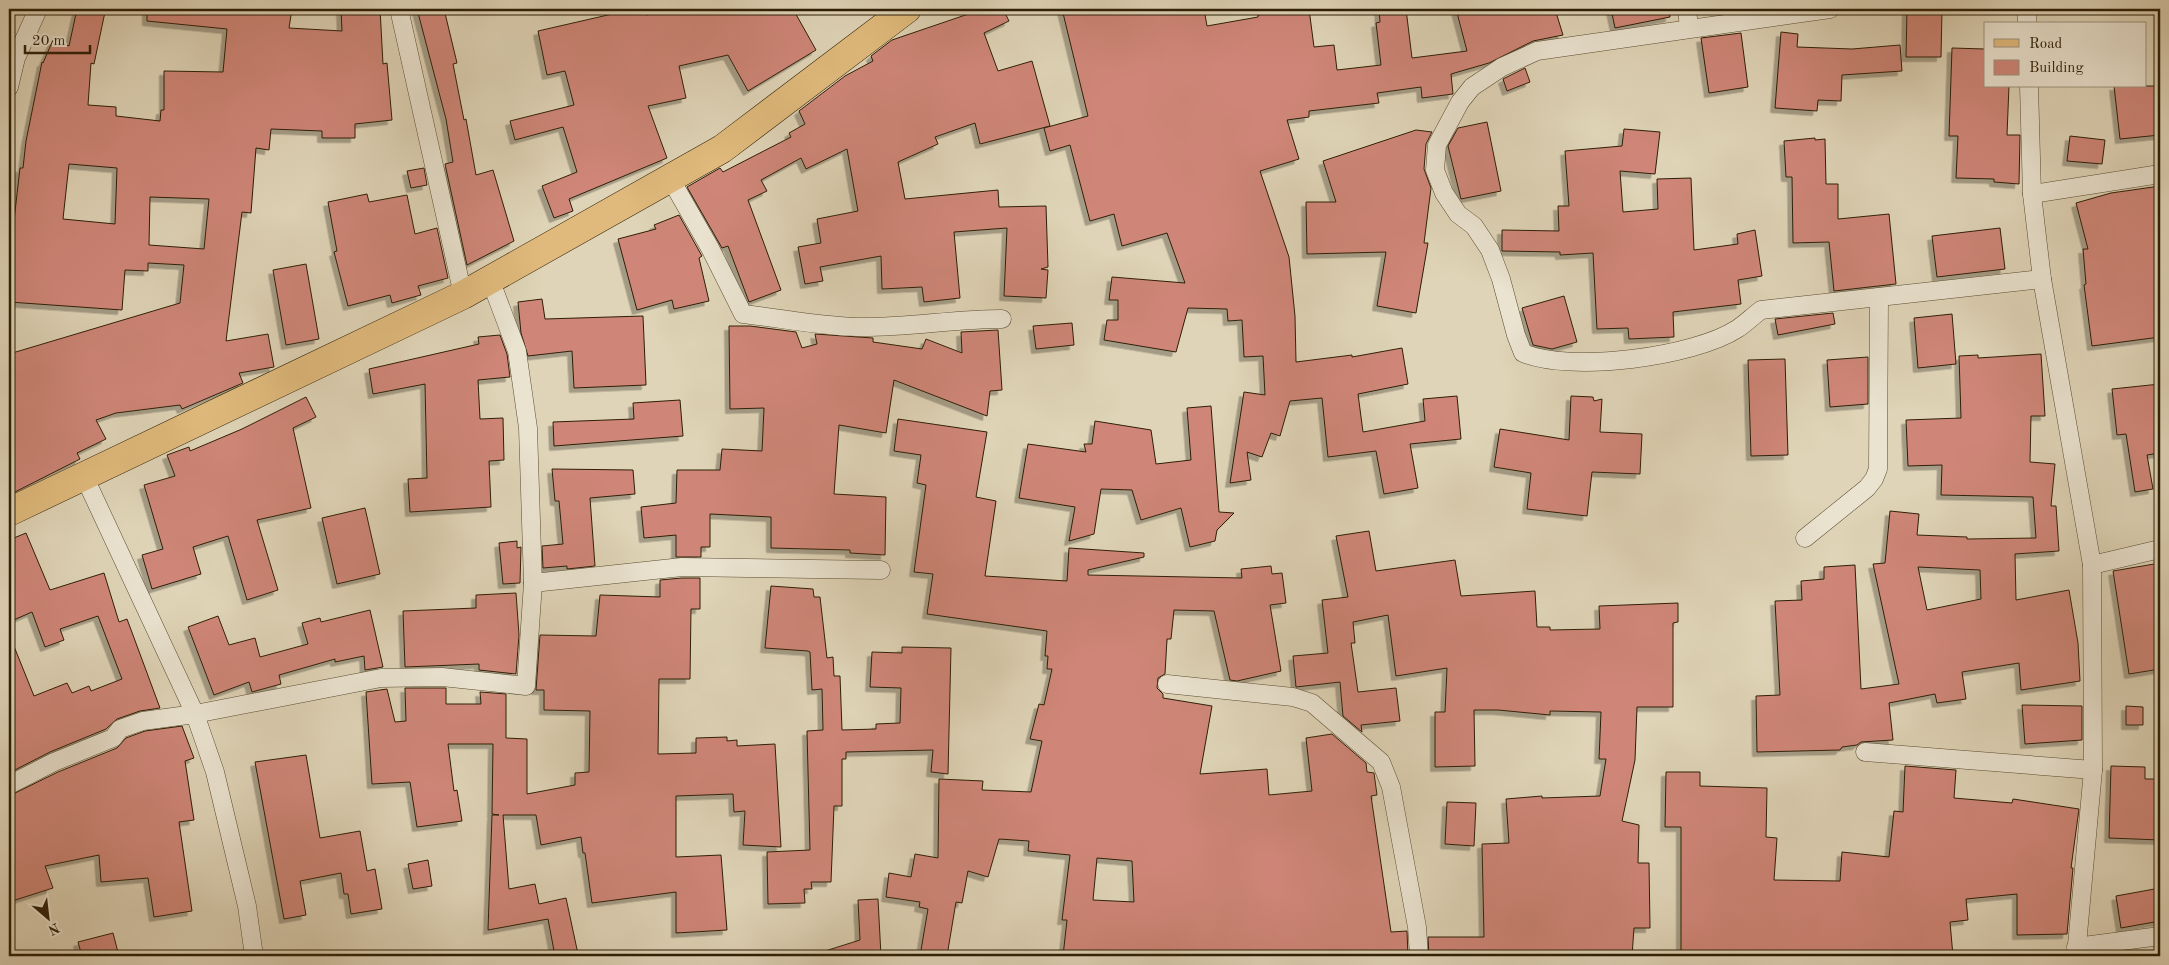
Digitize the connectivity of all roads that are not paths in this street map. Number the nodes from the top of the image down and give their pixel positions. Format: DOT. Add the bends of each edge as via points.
graph roads {
  1 [pos="38,9"];
  2 [pos="399,9"];
  3 [pos="1687,9"];
  4 [pos="1830,9"];
  5 [pos="2027,9"];
  6 [pos="892,14"];
  7 [pos="2027,22"];
  8 [pos="1690,28"];
  9 [pos="9,87"];
  10 [pos="2029,88"];
  11 [pos="2160,174"];
  12 [pos="670,178"];
  13 [pos="2032,194"];
  14 [pos="490,279"];
  15 [pos="2042,279"];
  16 [pos="463,295"];
  17 [pos="1879,297"];
  18 [pos="1002,320"];
  19 [pos="84,476"];
  20 [pos="9,512"];
  21 [pos="1805,538"];
  22 [pos="2160,549"];
  23 [pos="2092,565"];
  24 [pos="881,570"];
  25 [pos="533,583"];
  26 [pos="1167,684"];
  27 [pos="195,714"];
  28 [pos="1865,752"];
  29 [pos="2093,770"];
  30 [pos="9,785"];
  31 [pos="2160,936"];
  32 [pos="2076,952"];
  33 [pos="254,956"];
  34 [pos="1419,956"];
  1 -- 9 [label="street" via="16,58"];
  2 -- 16 [label="street"];
  3 -- 8 [label="street"];
  4 -- 8 [label="street"];
  5 -- 7 [label="street"];
  6 -- 12 [label="main road" via="722,149"];
  8 -- 17 [label="street" via="1537,51 1502,67 1472,87 1460,102 1437,145 1435,170 1444,193 1458,214 1474,226 1490,250 1524,353 1539,360 1586,363 1645,358 1736,330 1761,310"];
  10 -- 13 [label="street"];
  11 -- 13 [label="street"];
  12 -- 14 [label="main road"];
  12 -- 18 [label="street" via="710,248 742,314 855,327"];
  13 -- 15 [label="street"];
  14 -- 16 [label="main road"];
  14 -- 25 [label="street" via="517,351 528,428"];
  15 -- 17 [label="street"];
  15 -- 23 [label="street"];
  16 -- 19 [label="main road"];
  17 -- 21 [label="street" via="1878,469 1867,488"];
  19 -- 20 [label="main road"];
  19 -- 27 [label="street"];
  22 -- 23 [label="street"];
  23 -- 29 [label="street"];
  24 -- 25 [label="street" via="682,567"];
  25 -- 27 [label="street" via="526,686 442,677 382,678"];
  26 -- 34 [label="street" via="1293,697 1312,703 1381,762 1391,787 1417,927"];
  27 -- 30 [label="street" via="120,728 113,738"];
  27 -- 33 [label="street" via="226,818 247,906"];
  28 -- 29 [label="street"];
  29 -- 32 [label="street"];
  31 -- 32 [label="street"];
}
